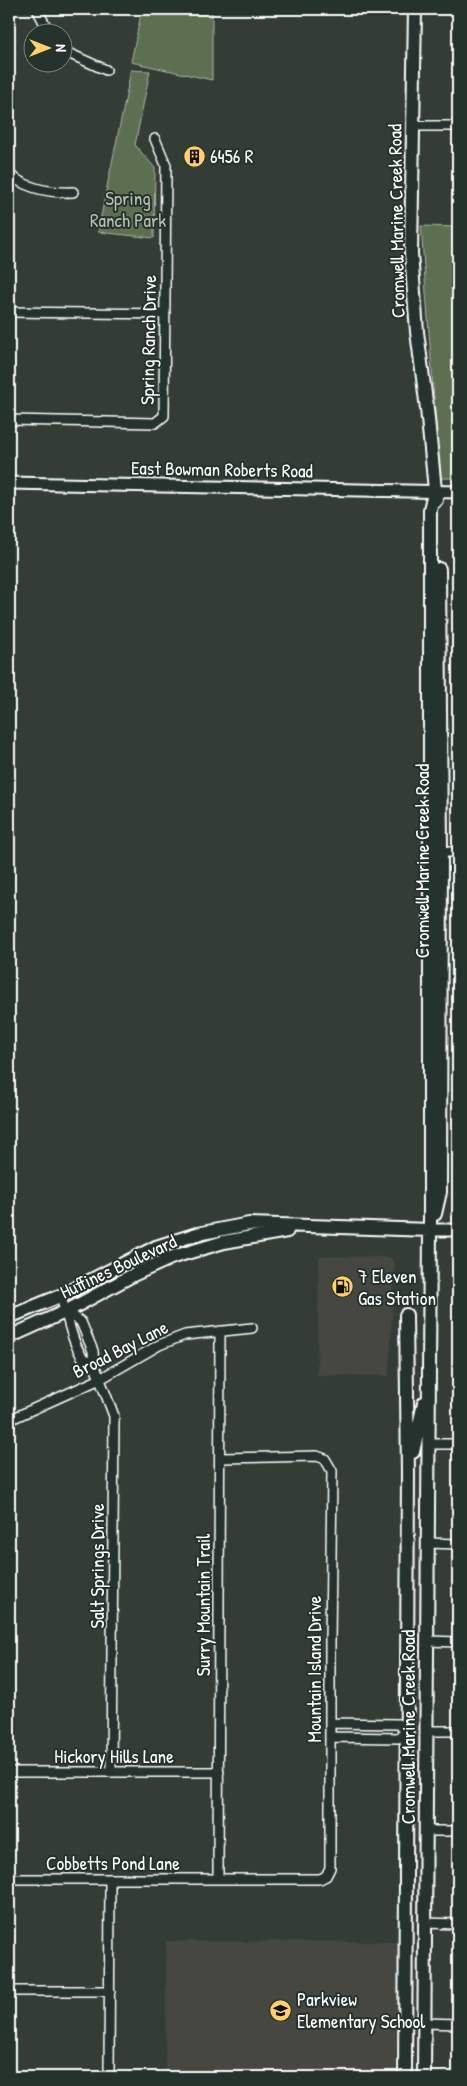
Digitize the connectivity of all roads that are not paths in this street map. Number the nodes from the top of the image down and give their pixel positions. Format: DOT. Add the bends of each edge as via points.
graph roads {
  1 [pos="37,9"];
  2 [pos="415,9"];
  3 [pos="44,22"];
  4 [pos="72,55"];
  5 [pos="106,70"];
  6 [pos="414,126"];
  7 [pos="458,126"];
  8 [pos="155,139"];
  9 [pos="9,174"];
  10 [pos="73,192"];
  11 [pos="9,312"];
  12 [pos="165,314"];
  13 [pos="9,420"];
  14 [pos="9,483"];
  15 [pos="434,492"];
  16 [pos="458,492"];
  17 [pos="441,852"];
  18 [pos="458,852"];
  19 [pos="306,1227"];
  20 [pos="430,1230"];
  21 [pos="458,1230"];
  22 [pos="60,1296"];
  23 [pos="67,1311"];
  24 [pos="406,1315"];
  25 [pos="9,1317"];
  26 [pos="252,1328"];
  27 [pos="220,1331"];
  28 [pos="9,1337"];
  29 [pos="429,1378"];
  30 [pos="100,1380"];
  31 [pos="9,1420"];
  32 [pos="429,1444"];
  33 [pos="458,1444"];
  34 [pos="220,1458"];
  35 [pos="408,1474"];
  36 [pos="428,1543"];
  37 [pos="458,1544"];
  38 [pos="428,1641"];
  39 [pos="458,1642"];
  40 [pos="330,1723"];
  41 [pos="407,1731"];
  42 [pos="426,1731"];
  43 [pos="458,1732"];
  44 [pos="330,1737"];
  45 [pos="9,1772"];
  46 [pos="110,1772"];
  47 [pos="219,1772"];
  48 [pos="426,1831"];
  49 [pos="458,1831"];
  50 [pos="218,1878"];
  51 [pos="9,1879"];
  52 [pos="110,1879"];
  53 [pos="425,1923"];
  54 [pos="458,1924"];
  55 [pos="9,1991"];
  56 [pos="110,1991"];
  57 [pos="406,2023"];
  58 [pos="425,2023"];
  59 [pos="458,2024"];
  60 [pos="109,2077"];
  61 [pos="405,2077"];
  62 [pos="424,2077"];
  1 -- 3 [label="street"];
  2 -- 6 [label="main road, Cromwell Marine Creek Road"];
  4 -- 5 [label="street"];
  6 -- 7 [label="street"];
  6 -- 15 [label="main road, Cromwell Marine Creek Road" via="411,253"];
  8 -- 12 [label="street, Spring Ranch Drive" via="166,165"];
  9 -- 10 [label="street" via="20,184 55,192"];
  11 -- 12 [label="street"];
  12 -- 13 [label="street, Spring Ranch Drive" via="164,416 155,423"];
  14 -- 15 [label="street, East Bowman Roberts Road"];
  15 -- 16 [label="street, East Bowman Roberts Road"];
  15 -- 17 [label="main road, Cromwell Marine Creek Road" via="438,509"];
  15 -- 20 [label="main road, Cromwell Marine Creek Road" via="430,510"];
  17 -- 18 [label="street"];
  17 -- 20 [label="main road, Cromwell Marine Creek Road" via="440,1192"];
  19 -- 20 [label="main road, Huffines Boulevard"];
  19 -- 22 [label="main road, Huffines Boulevard" via="248,1224 197,1234 156,1247"];
  19 -- 23 [label="main road, Huffines Boulevard" via="224,1242 173,1257"];
  20 -- 21 [label="street"];
  20 -- 29 [label="main road, Cromwell Marine Creek Road"];
  22 -- 23 [label="street, Salt Springs Drive"];
  22 -- 25 [label="main road, Huffines Boulevard"];
  23 -- 28 [label="main road, Huffines Boulevard"];
  23 -- 30 [label="street, Salt Springs Drive" via="80,1322 93,1351"];
  24 -- 35 [label="main road, Cromwell Marine Creek Road"];
  26 -- 27 [label="street, Broad Bay Lane"];
  27 -- 30 [label="street, Broad Bay Lane" via="185,1335 159,1345"];
  27 -- 34 [label="street, Surry Mountain Trail"];
  29 -- 32 [label="main road, Cromwell Marine Creek Road"];
  29 -- 35 [label="main road, Cromwell Marine Creek Road"];
  30 -- 31 [label="street, Broad Bay Lane"];
  30 -- 46 [label="street, Salt Springs Drive" via="114,1416 115,1432"];
  32 -- 33 [label="street"];
  32 -- 36 [label="main road, Cromwell Marine Creek Road"];
  34 -- 40 [label="street, Mountain Island Drive" via="317,1456 329,1464 332,1480"];
  34 -- 47 [label="street, Surry Mountain Trail"];
  35 -- 41 [label="main road, Cromwell Marine Creek Road"];
  36 -- 37 [label="street"];
  36 -- 38 [label="main road, Cromwell Marine Creek Road"];
  38 -- 39 [label="street"];
  38 -- 42 [label="main road, Cromwell Marine Creek Road"];
  40 -- 41 [label="street" via="398,1724"];
  40 -- 44 [label="street, Mountain Island Drive"];
  41 -- 42 [label="main road"];
  41 -- 44 [label="street" via="398,1738"];
  41 -- 57 [label="main road, Cromwell Marine Creek Road"];
  42 -- 43 [label="street"];
  42 -- 48 [label="main road, Cromwell Marine Creek Road"];
  44 -- 50 [label="street, Mountain Island Drive" via="330,1868 326,1876 320,1879"];
  45 -- 46 [label="street, Hickory Hills Lane"];
  46 -- 47 [label="street, Hickory Hills Lane"];
  47 -- 50 [label="street, Surry Mountain Trail"];
  48 -- 49 [label="street"];
  48 -- 53 [label="main road, Cromwell Marine Creek Road"];
  50 -- 52 [label="street, Cobbetts Pond Lane"];
  51 -- 52 [label="street, Cobbetts Pond Lane"];
  52 -- 56 [label="street"];
  53 -- 54 [label="street"];
  53 -- 58 [label="main road, Cromwell Marine Creek Road"];
  55 -- 56 [label="street"];
  56 -- 60 [label="street"];
  57 -- 58 [label="main road"];
  57 -- 61 [label="main road, Cromwell Marine Creek Road"];
  58 -- 59 [label="street"];
  58 -- 62 [label="main road, Cromwell Marine Creek Road"];
}
